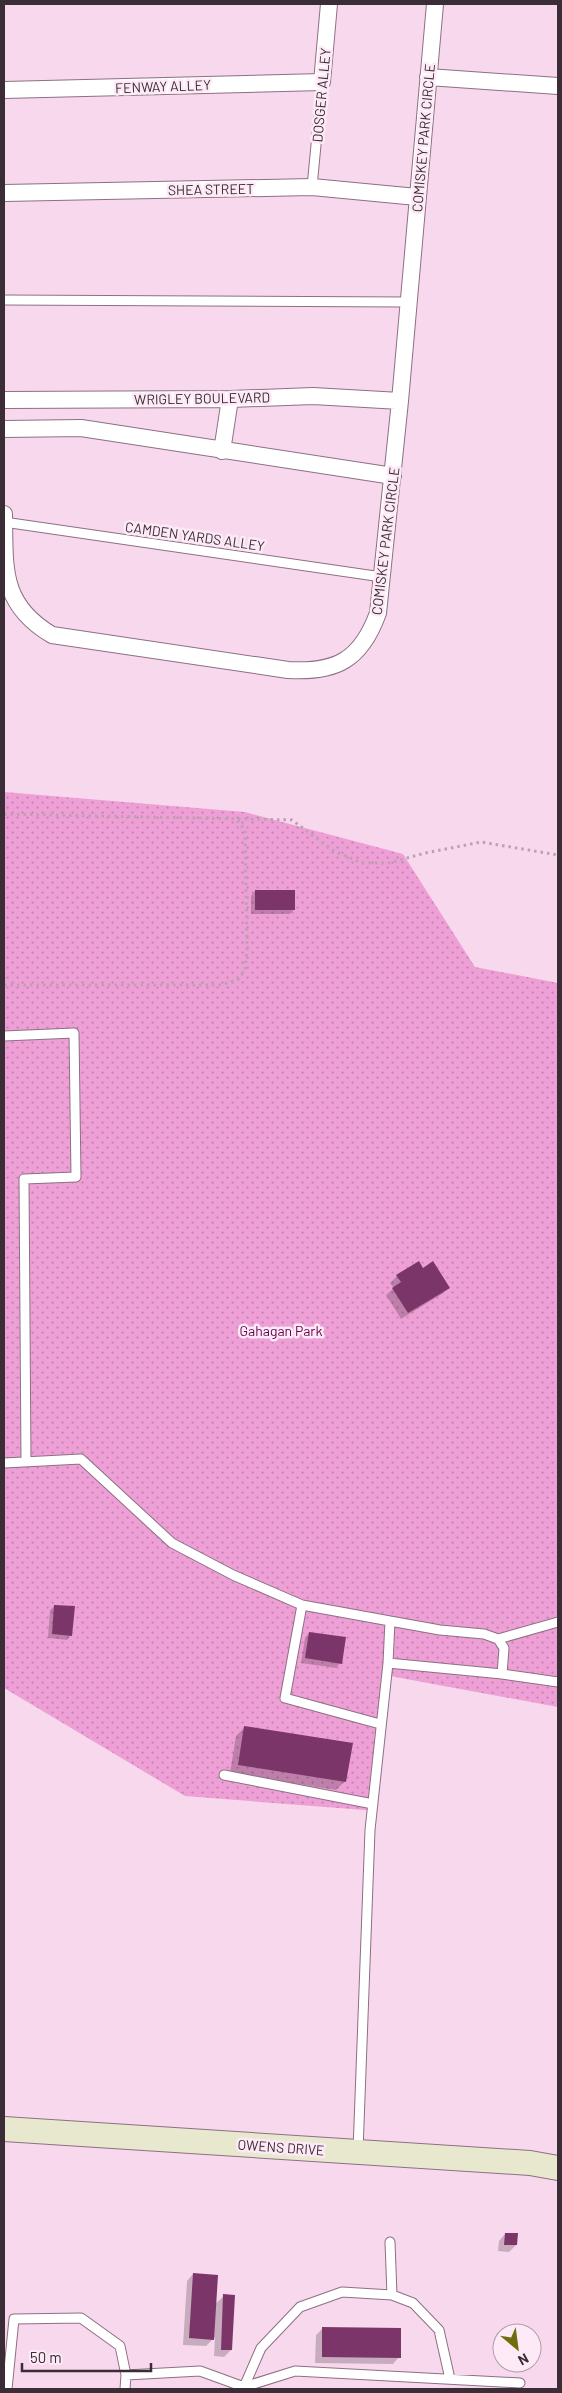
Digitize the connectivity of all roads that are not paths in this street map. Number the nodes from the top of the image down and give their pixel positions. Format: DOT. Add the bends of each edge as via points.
graph roads {
  1 [pos="329,4"];
  2 [pos="435,4"];
  3 [pos="428,78"];
  4 [pos="322,82"];
  5 [pos="558,86"];
  6 [pos="4,90"];
  7 [pos="312,186"];
  8 [pos="4,193"];
  9 [pos="417,196"];
  10 [pos="4,300"];
  11 [pos="408,302"];
  12 [pos="230,399"];
  13 [pos="4,400"];
  14 [pos="400,401"];
  15 [pos="4,429"];
  16 [pos="222,451"];
  17 [pos="393,476"];
  18 [pos="4,514"];
  19 [pos="4,522"];
  20 [pos="382,577"];
  21 [pos="4,1036"];
  22 [pos="26,1462"];
  23 [pos="4,1463"];
  24 [pos="302,1605"];
  25 [pos="390,1621"];
  26 [pos="558,1622"];
  27 [pos="498,1639"];
  28 [pos="388,1663"];
  29 [pos="502,1674"];
  30 [pos="558,1682"];
  31 [pos="380,1724"];
  32 [pos="224,1775"];
  33 [pos="373,1804"];
  34 [pos="4,2129"];
  35 [pos="358,2152"];
  36 [pos="558,2168"];
  37 [pos="390,2242"];
  38 [pos="392,2295"];
  39 [pos="126,2375"];
  40 [pos="450,2379"];
  41 [pos="520,2383"];
  42 [pos="244,2388"];
  43 [pos="7,2389"];
  44 [pos="125,2389"];
  1 -- 4 [label="street, DOSGER ALLEY"];
  2 -- 3 [label="street, COMISKEY PARK CIRCLE"];
  3 -- 5 [label="street"];
  3 -- 9 [label="street, COMISKEY PARK CIRCLE"];
  4 -- 6 [label="street, FENWAY ALLEY"];
  4 -- 7 [label="lane, DOSGER ALLEY"];
  7 -- 8 [label="street, SHEA STREET"];
  7 -- 9 [label="street, SHEA STREET"];
  9 -- 11 [label="street, COMISKEY PARK CIRCLE"];
  10 -- 11 [label="lane"];
  11 -- 14 [label="street, COMISKEY PARK CIRCLE"];
  12 -- 13 [label="street, WRIGLEY BOULEVARD"];
  12 -- 14 [label="street, WRIGLEY BOULEVARD" via="313,396"];
  12 -- 16 [label="street"];
  14 -- 17 [label="street, COMISKEY PARK CIRCLE"];
  15 -- 16 [label="street" via="81,428"];
  16 -- 17 [label="street"];
  17 -- 20 [label="street, COMISKEY PARK CIRCLE"];
  18 -- 19 [label="street, COMISKEY PARK CIRCLE"];
  19 -- 20 [label="lane, CAMDEN YARDS ALLEY"];
  19 -- 20 [label="street, COMISKEY PARK CIRCLE" via="6,579 14,598 26,616 52,635 288,670 331,668 350,659 372,631 378,613"];
  21 -- 22 [label="lane" via="74,1033 76,1177 24,1179"];
  22 -- 23 [label="lane"];
  22 -- 24 [label="lane" via="81,1460 172,1543 233,1575"];
  24 -- 25 [label="lane"];
  24 -- 31 [label="lane" via="285,1698"];
  25 -- 27 [label="lane" via="484,1634"];
  25 -- 28 [label="lane"];
  26 -- 27 [label="lane"];
  27 -- 29 [label="lane" via="504,1648"];
  28 -- 29 [label="lane"];
  28 -- 31 [label="lane"];
  29 -- 30 [label="lane"];
  31 -- 33 [label="lane"];
  32 -- 33 [label="lane"];
  33 -- 35 [label="lane"];
  34 -- 35 [label="street, OWENS DRIVE"];
  35 -- 36 [label="street, OWENS DRIVE" via="530,2163"];
  37 -- 38 [label="lane"];
  38 -- 40 [label="lane" via="413,2303 439,2330"];
  38 -- 42 [label="lane" via="342,2292 300,2307 261,2348"];
  39 -- 42 [label="lane" via="200,2371"];
  39 -- 43 [label="lane" via="120,2346 81,2318 14,2319"];
  39 -- 44 [label="lane"];
  40 -- 41 [label="lane"];
  40 -- 42 [label="lane" via="296,2371"];
}
